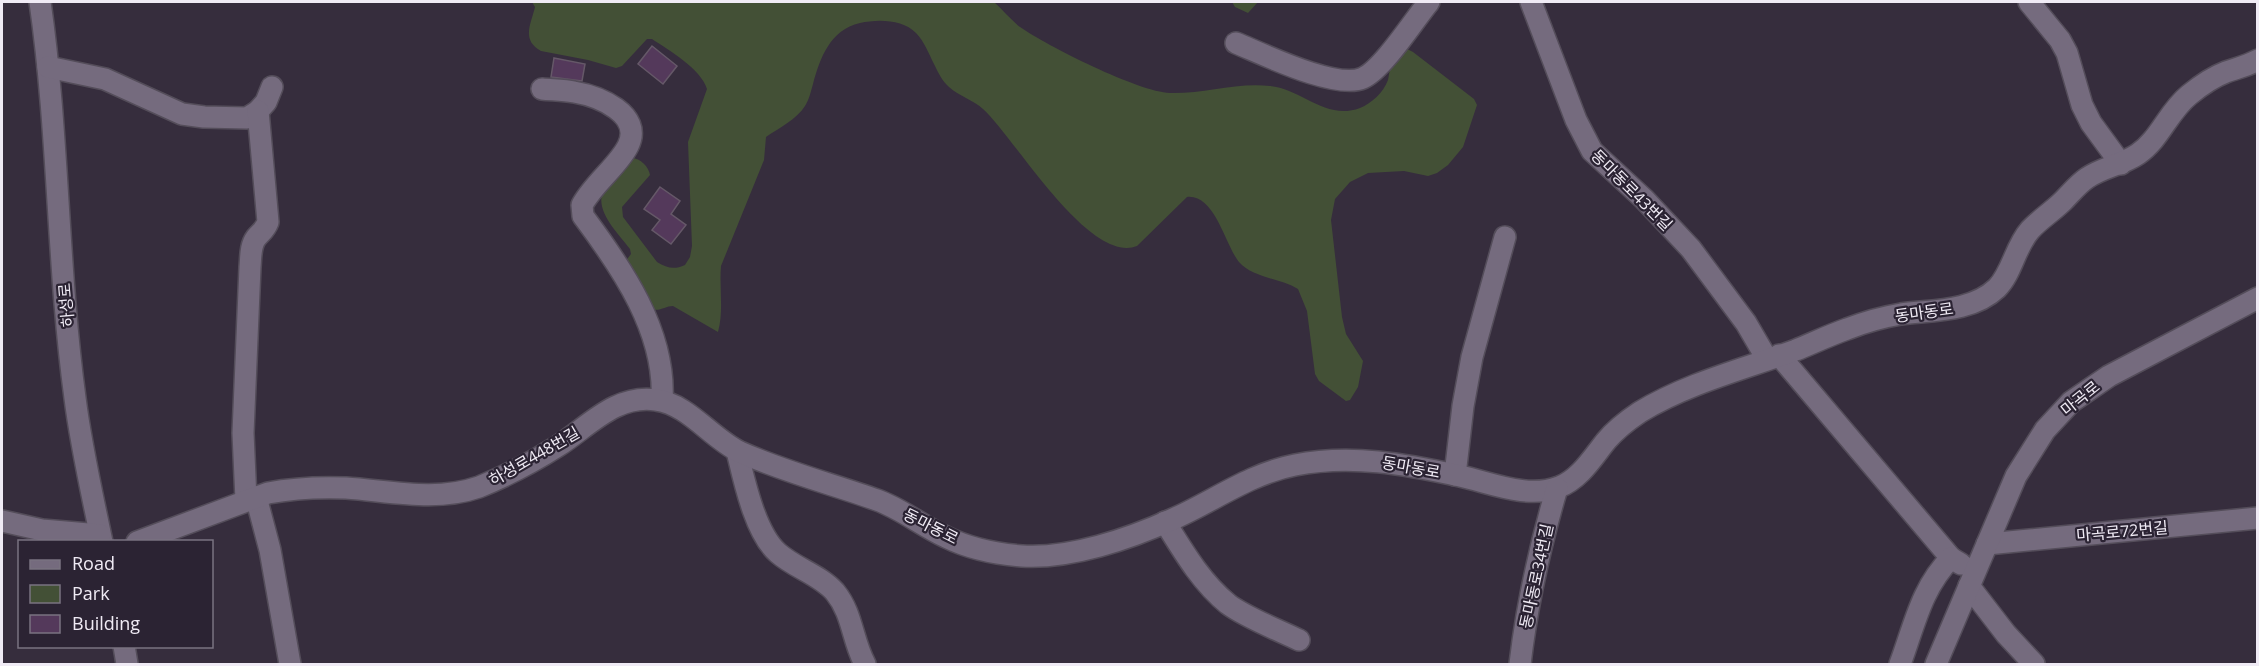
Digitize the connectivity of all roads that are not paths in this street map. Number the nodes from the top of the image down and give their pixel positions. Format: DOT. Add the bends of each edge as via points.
graph roads {
  1 [pos="40,2"];
  2 [pos="1429,2"];
  3 [pos="1531,2"];
  4 [pos="2029,2"];
  5 [pos="1236,43"];
  6 [pos="2256,64"];
  7 [pos="48,67"];
  8 [pos="272,87"];
  9 [pos="542,89"];
  10 [pos="258,111"];
  11 [pos="2121,164"];
  12 [pos="1505,237"];
  13 [pos="2258,298"];
  14 [pos="1773,357"];
  15 [pos="662,400"];
  16 [pos="737,451"];
  17 [pos="1455,475"];
  18 [pos="1557,488"];
  19 [pos="251,499"];
  20 [pos="2258,519"];
  21 [pos="2,521"];
  22 [pos="1165,522"];
  23 [pos="101,538"];
  24 [pos="142,540"];
  25 [pos="1987,544"];
  26 [pos="1951,558"];
  27 [pos="1972,578"];
  28 [pos="1299,640"];
  29 [pos="123,648"];
  30 [pos="127,664"];
  31 [pos="290,664"];
  32 [pos="865,664"];
  33 [pos="1520,664"];
  34 [pos="1900,664"];
  35 [pos="1935,664"];
  36 [pos="2034,664"];
  1 -- 7 [label="street, 하성로"];
  2 -- 5 [label="street" via="1384,60 1363,78 1329,78"];
  3 -- 14 [label="street, 동마동로43번길" via="1576,120 1592,151 1692,249"];
  4 -- 11 [label="street" via="2067,52 2082,105"];
  6 -- 11 [label="street, 동마동로" via="2219,75 2186,98 2155,138"];
  7 -- 10 [label="street" via="105,79 182,114 247,118"];
  7 -- 23 [label="street, 하성로" via="75,397"];
  8 -- 10 [label="street"];
  9 -- 15 [label="street" via="600,99 628,121 628,146 582,205 584,216 624,274 642,311 659,357"];
  10 -- 19 [label="street" via="268,222 252,247 250,267 243,433"];
  11 -- 14 [label="street, 동마동로" via="2087,178 2031,229 2000,286 1989,294 1953,309 1878,319"];
  12 -- 17 [label="street, 동마동로" via="1472,357"];
  13 -- 25 [label="street, 마곡로" via="2109,376 2071,402 2029,453"];
  14 -- 18 [label="street, 동마동로" via="1647,408 1626,421 1571,481"];
  14 -- 26 [label="street"];
  15 -- 16 [label="street"];
  15 -- 19 [label="street, 하성로448번길" via="638,399 614,406 538,458 473,489 428,496 343,488 290,489"];
  16 -- 22 [label="street, 동마동로" via="880,501 950,539 1004,554 1043,555 1089,548"];
  16 -- 32 [label="street" via="765,539 778,553 833,590 851,619"];
  17 -- 18 [label="street, 동마동로" via="1517,490"];
  17 -- 22 [label="street, 동마동로" via="1370,460 1338,459 1293,465 1243,482"];
  18 -- 33 [label="street, 동마동로34번길" via="1536,568"];
  19 -- 24 [label="street, 하성로448번길"];
  19 -- 31 [label="street" via="270,550"];
  20 -- 25 [label="street, 마곡로72번길"];
  21 -- 23 [label="street"];
  22 -- 28 [label="street" via="1183,552 1230,606"];
  25 -- 27 [label="street, 마곡로"];
  26 -- 27 [label="street"];
  26 -- 34 [label="street" via="1929,586"];
  27 -- 35 [label="street, 마곡로"];
  27 -- 36 [label="street" via="2006,634"];
  29 -- 30 [label="street"];
}
